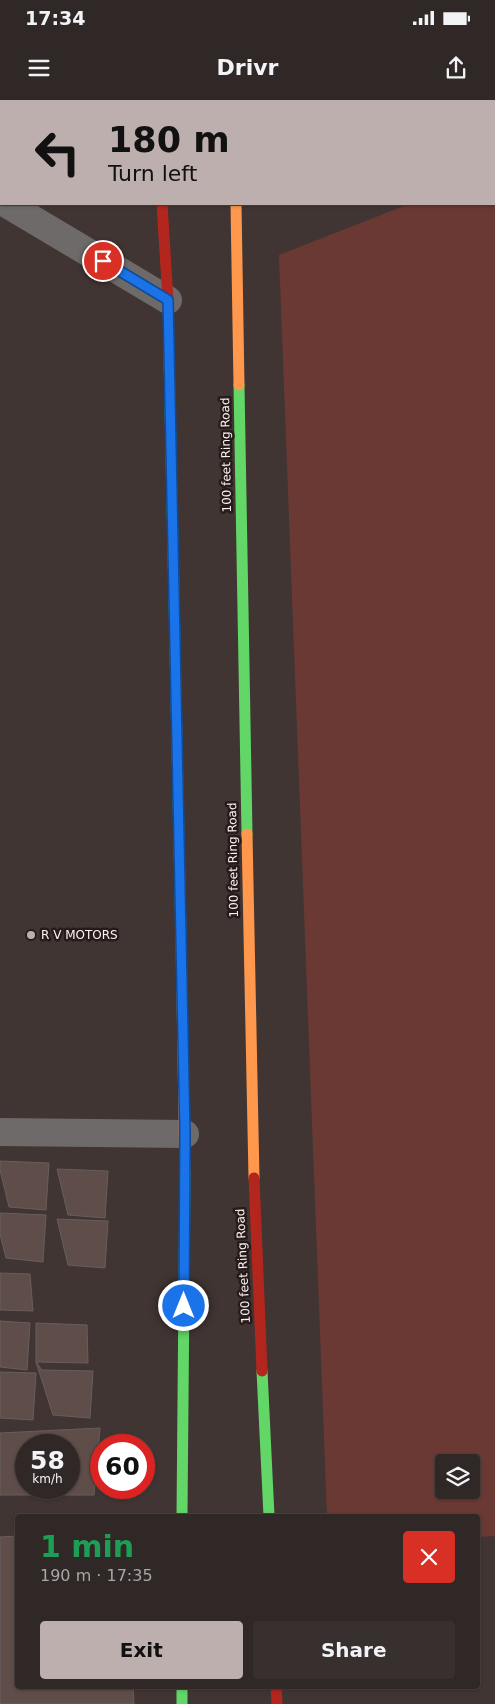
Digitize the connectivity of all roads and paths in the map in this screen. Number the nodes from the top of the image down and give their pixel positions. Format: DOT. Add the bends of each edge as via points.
graph roads {
  1 [pos="9,205"];
  2 [pos="162,205"];
  3 [pos="236,205"];
  4 [pos="168,300"];
  5 [pos="0,1132"];
  6 [pos="185,1134"];
  7 [pos="182,1514"];
  8 [pos="269,1514"];
  9 [pos="182,1689"];
  10 [pos="276,1689"];
  11 [pos="182,1704"];
  12 [pos="277,1704"];
  1 -- 4 [label="street"];
  2 -- 4 [label="main road"];
  3 -- 8 [label="main road, 100 feet Ring Road" via="252,1140"];
  4 -- 6 [label="main road"];
  5 -- 6 [label="street"];
  6 -- 7 [label="main road"];
  9 -- 11 [label="main road"];
  10 -- 12 [label="main road"];
}
